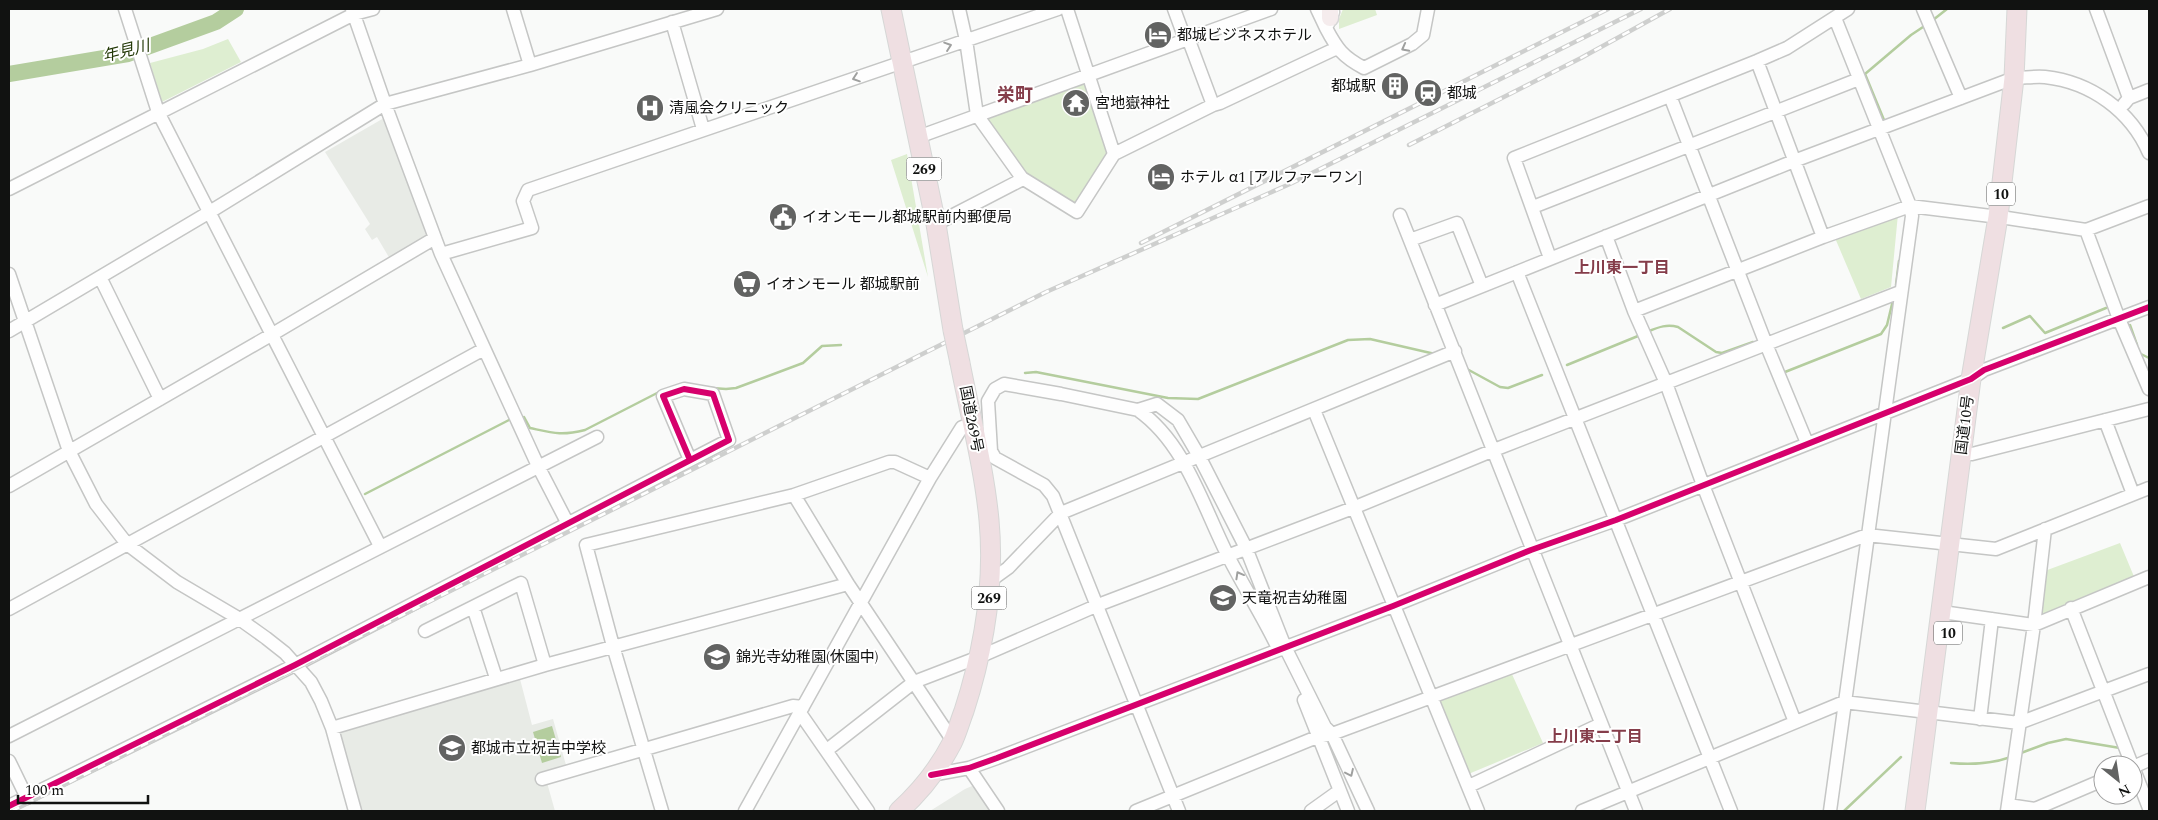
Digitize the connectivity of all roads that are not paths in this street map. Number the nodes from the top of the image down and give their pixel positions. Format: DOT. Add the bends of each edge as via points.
graph roads {
  1 [pos="125,9"];
  2 [pos="373,9"];
  3 [pos="513,9"];
  4 [pos="717,9"];
  5 [pos="891,9"];
  6 [pos="959,9"];
  7 [pos="1058,9"];
  8 [pos="1066,9"];
  9 [pos="1174,9"];
  10 [pos="1271,9"];
  11 [pos="1848,9"];
  12 [pos="2017,9"];
  13 [pos="2024,9"];
  14 [pos="2096,9"];
  15 [pos="1430,10"];
  16 [pos="353,12"];
  17 [pos="1328,15"];
  18 [pos="675,17"];
  19 [pos="1835,18"];
  20 [pos="1927,19"];
  21 [pos="1186,38"];
  22 [pos="966,40"];
  23 [pos="1337,48"];
  24 [pos="1757,61"];
  25 [pos="902,62"];
  26 [pos="530,65"];
  27 [pos="1088,75"];
  28 [pos="2018,78"];
  29 [pos="1859,79"];
  30 [pos="2149,90"];
  31 [pos="1670,96"];
  32 [pos="1961,98"];
  33 [pos="2129,98"];
  34 [pos="385,104"];
  35 [pos="1213,105"];
  36 [pos="2119,109"];
  37 [pos="158,112"];
  38 [pos="1776,112"];
  39 [pos="977,116"];
  40 [pos="1881,129"];
  41 [pos="703,130"];
  42 [pos="918,138"];
  43 [pos="1689,147"];
  44 [pos="2149,153"];
  45 [pos="1114,154"];
  46 [pos="1794,161"];
  47 [pos="1022,179"];
  48 [pos="9,189"];
  49 [pos="1708,196"];
  50 [pos="1910,206"];
  51 [pos="2149,206"];
  52 [pos="1533,207"];
  53 [pos="208,213"];
  54 [pos="1400,215"];
  55 [pos="2002,217"];
  56 [pos="936,224"];
  57 [pos="2086,230"];
  58 [pos="1606,236"];
  59 [pos="1823,237"];
  60 [pos="435,238"];
  61 [pos="1410,240"];
  62 [pos="441,254"];
  63 [pos="1550,258"];
  64 [pos="1738,270"];
  65 [pos="1517,272"];
  66 [pos="9,274"];
  67 [pos="100,277"];
  68 [pos="1482,286"];
  69 [pos="1900,292"];
  70 [pos="1435,305"];
  71 [pos="2149,307"];
  72 [pos="1634,311"];
  73 [pos="2119,319"];
  74 [pos="25,321"];
  75 [pos="9,331"];
  76 [pos="271,335"];
  77 [pos="1766,344"];
  78 [pos="484,349"];
  79 [pos="1455,351"];
  80 [pos="1977,374"];
  81 [pos="1666,383"];
  82 [pos="2149,390"];
  83 [pos="160,398"];
  84 [pos="2149,408"];
  85 [pos="1138,410"];
  86 [pos="1314,410"];
  87 [pos="1884,413"];
  88 [pos="1575,419"];
  89 [pos="2105,420"];
  90 [pos="962,427"];
  91 [pos="323,436"];
  92 [pos="597,437"];
  93 [pos="1807,443"];
  94 [pos="1494,450"];
  95 [pos="69,451"];
  96 [pos="1972,454"];
  97 [pos="1200,456"];
  98 [pos="690,460"];
  99 [pos="1184,463"];
  100 [pos="538,466"];
  101 [pos="930,478"];
  102 [pos="1703,485"];
  103 [pos="9,486"];
  104 [pos="2149,488"];
  105 [pos="794,494"];
  106 [pos="2133,494"];
  107 [pos="1353,508"];
  108 [pos="1061,513"];
  109 [pos="1616,520"];
  110 [pos="568,524"];
  111 [pos="2045,529"];
  112 [pos="1867,534"];
  113 [pos="127,544"];
  114 [pos="1955,544"];
  115 [pos="380,546"];
  116 [pos="1246,548"];
  117 [pos="1531,550"];
  118 [pos="1228,555"];
  119 [pos="2149,577"];
  120 [pos="990,581"];
  121 [pos="1740,582"];
  122 [pos="848,584"];
  123 [pos="860,602"];
  124 [pos="1098,605"];
  125 [pos="1393,606"];
  126 [pos="473,607"];
  127 [pos="2071,608"];
  128 [pos="9,609"];
  129 [pos="1946,612"];
  130 [pos="1652,613"];
  131 [pos="238,618"];
  132 [pos="1992,619"];
  133 [pos="2034,625"];
  134 [pos="424,631"];
  135 [pos="1570,645"];
  136 [pos="613,646"];
  137 [pos="1282,648"];
  138 [pos="979,657"];
  139 [pos="295,665"];
  140 [pos="545,665"];
  141 [pos="2149,674"];
  142 [pos="496,678"];
  143 [pos="914,682"];
  144 [pos="2103,693"];
  145 [pos="1431,697"];
  146 [pos="1844,702"];
  147 [pos="1137,703"];
  148 [pos="801,710"];
  149 [pos="1932,712"];
  150 [pos="1980,719"];
  151 [pos="1795,722"];
  152 [pos="2019,723"];
  153 [pos="1601,724"];
  154 [pos="332,728"];
  155 [pos="1332,734"];
  156 [pos="9,736"];
  157 [pos="1317,737"];
  158 [pos="953,741"];
  159 [pos="644,750"];
  160 [pos="827,750"];
  161 [pos="2128,755"];
  162 [pos="1709,757"];
  163 [pos="9,761"];
  164 [pos="969,768"];
  165 [pos="931,776"];
  166 [pos="542,778"];
  167 [pos="2093,784"];
  168 [pos="1469,786"];
  169 [pos="1339,791"];
  170 [pos="1628,791"];
  171 [pos="2143,793"];
  172 [pos="1174,796"];
  173 [pos="27,798"];
  174 [pos="9,806"];
  175 [pos="2008,808"];
  176 [pos="2149,808"];
  177 [pos="355,811"];
  178 [pos="662,811"];
  179 [pos="745,811"];
  180 [pos="868,811"];
  181 [pos="899,811"];
  182 [pos="998,811"];
  183 [pos="1136,811"];
  184 [pos="1179,811"];
  185 [pos="1311,811"];
  186 [pos="1348,811"];
  187 [pos="1368,811"];
  188 [pos="1478,811"];
  189 [pos="1582,811"];
  190 [pos="1636,811"];
  191 [pos="1731,811"];
  192 [pos="1830,811"];
  193 [pos="1914,811"];
  194 [pos="1924,811"];
  1 -- 37 [label="street"];
  2 -- 16 [label="street"];
  3 -- 26 [label="street"];
  4 -- 18 [label="street"];
  5 -- 25 [label="highway, 国道269号 / 269"];
  6 -- 22 [label="street"];
  7 -- 22 [label="street"];
  8 -- 27 [label="street"];
  9 -- 21 [label="street"];
  10 -- 21 [label="street"];
  11 -- 19 [label="street"];
  12 -- 28 [label="highway, 国道10号 / 10"];
  13 -- 28 [label="highway, 国道10号 / 10"];
  14 -- 33 [label="street"];
  15 -- 23 [label="street, one-way" via="1423,35 1364,68 1347,60"];
  16 -- 34 [label="street"];
  16 -- 37 [label="street"];
  17 -- 23 [label="street"];
  18 -- 26 [label="street"];
  18 -- 41 [label="street"];
  19 -- 24 [label="street" via="1787,48"];
  19 -- 29 [label="street"];
  20 -- 32 [label="street"];
  21 -- 27 [label="street"];
  21 -- 35 [label="street"];
  25 -- 22 [label="street, one-way"];
  22 -- 39 [label="street"];
  23 -- 35 [label="street"];
  24 -- 31 [label="street"];
  24 -- 38 [label="street"];
  25 -- 41 [label="street, one-way"];
  25 -- 42 [label="highway, 国道269号 / 269"];
  26 -- 34 [label="street"];
  27 -- 39 [label="street"];
  27 -- 45 [label="street"];
  28 -- 32 [label="street"];
  28 -- 36 [label="street" via="2044,77 2065,81 2087,89"];
  28 -- 55 [label="highway, 国道10号 / 10"];
  29 -- 38 [label="street"];
  29 -- 40 [label="street"];
  30 -- 33 [label="street"];
  31 -- 43 [label="street"];
  31 -- 52 [label="street" via="1514,158"];
  32 -- 40 [label="street"];
  33 -- 36 [label="street"];
  34 -- 53 [label="street"];
  34 -- 60 [label="street"];
  35 -- 45 [label="street"];
  36 -- 44 [label="street"];
  37 -- 48 [label="street"];
  37 -- 53 [label="street"];
  38 -- 43 [label="street"];
  38 -- 46 [label="street"];
  39 -- 42 [label="street"];
  39 -- 47 [label="street"];
  40 -- 46 [label="street"];
  40 -- 50 [label="street"];
  41 -- 62 [label="street" via="528,190 523,201 532,228"];
  42 -- 56 [label="highway, 国道269号 / 269"];
  43 -- 49 [label="street"];
  43 -- 52 [label="street"];
  45 -- 47 [label="street" via="1077,212"];
  46 -- 49 [label="street"];
  46 -- 59 [label="street"];
  47 -- 56 [label="street"];
  49 -- 58 [label="street"];
  49 -- 64 [label="street"];
  50 -- 55 [label="street"];
  50 -- 59 [label="street"];
  50 -- 69 [label="street" via="1912,216"];
  51 -- 57 [label="street"];
  52 -- 63 [label="street"];
  53 -- 67 [label="street"];
  53 -- 76 [label="street"];
  54 -- 61 [label="street"];
  55 -- 57 [label="street"];
  55 -- 80 [label="highway, 国道10号 / 10"];
  56 -- 120 [label="highway, 国道269号 / 269, bridge" via="989,520"];
  57 -- 73 [label="street"];
  58 -- 63 [label="street"];
  58 -- 72 [label="street"];
  59 -- 64 [label="street"];
  60 -- 62 [label="street"];
  60 -- 76 [label="street"];
  61 -- 68 [label="street" via="1457,223"];
  61 -- 70 [label="street"];
  62 -- 78 [label="street"];
  63 -- 65 [label="street"];
  64 -- 72 [label="street"];
  64 -- 77 [label="street"];
  65 -- 68 [label="street"];
  65 -- 88 [label="street"];
  66 -- 74 [label="street"];
  67 -- 74 [label="street"];
  67 -- 83 [label="street"];
  68 -- 70 [label="street"];
  69 -- 77 [label="street"];
  69 -- 87 [label="street"];
  70 -- 79 [label="street"];
  71 -- 73 [label="street"];
  72 -- 81 [label="street"];
  73 -- 80 [label="street"];
  73 -- 82 [label="street"];
  74 -- 75 [label="street"];
  74 -- 95 [label="street"];
  76 -- 83 [label="street"];
  76 -- 91 [label="street"];
  77 -- 81 [label="street"];
  77 -- 93 [label="street"];
  78 -- 91 [label="street"];
  78 -- 100 [label="street"];
  79 -- 86 [label="street"];
  79 -- 94 [label="street"];
  80 -- 87 [label="street"];
  80 -- 96 [label="highway, 国道10号 / 10"];
  80 -- 114 [label="highway, 国道10号 / 10"];
  81 -- 88 [label="street"];
  81 -- 102 [label="street"];
  83 -- 95 [label="street"];
  84 -- 89 [label="street"];
  85 -- 97 [label="street" via="1157,404 1164,409 1184,428"];
  85 -- 99 [label="street" via="1167,436"];
  85 -- 108 [label="street" via="1004,384 995,389 988,401 986,421 991,451 996,458 1044,485"];
  86 -- 97 [label="street"];
  86 -- 107 [label="street"];
  87 -- 93 [label="street"];
  87 -- 112 [label="street"];
  88 -- 94 [label="street"];
  88 -- 109 [label="street"];
  89 -- 96 [label="street"];
  89 -- 106 [label="street"];
  90 -- 101 [label="street"];
  91 -- 113 [label="street"];
  91 -- 115 [label="street"];
  92 -- 100 [label="street"];
  93 -- 102 [label="street"];
  94 -- 107 [label="street"];
  94 -- 117 [label="street"];
  95 -- 103 [label="street"];
  95 -- 113 [label="street" via="96,504"];
  96 -- 114 [label="highway, 国道10号 / 10"];
  97 -- 99 [label="street"];
  97 -- 116 [label="street"];
  98 -- 98 [label="street" via="729,440 713,394 684,389 663,396"];
  98 -- 110 [label="street"];
  99 -- 108 [label="street"];
  99 -- 118 [label="street"];
  100 -- 110 [label="street"];
  100 -- 115 [label="street"];
  101 -- 105 [label="street" via="889,462"];
  101 -- 123 [label="street"];
  102 -- 109 [label="street"];
  102 -- 121 [label="street"];
  104 -- 106 [label="street"];
  105 -- 122 [label="street"];
  105 -- 136 [label="street" via="586,545"];
  106 -- 111 [label="street"];
  107 -- 116 [label="street"];
  107 -- 125 [label="street"];
  108 -- 120 [label="street" via="1008,568"];
  108 -- 124 [label="street"];
  109 -- 117 [label="street"];
  109 -- 130 [label="street"];
  110 -- 139 [label="street"];
  111 -- 114 [label="street" via="1996,549"];
  111 -- 133 [label="street"];
  112 -- 114 [label="street"];
  112 -- 121 [label="street"];
  112 -- 146 [label="street"];
  113 -- 128 [label="street"];
  113 -- 131 [label="street" via="177,582"];
  114 -- 129 [label="highway, 国道10号 / 10"];
  115 -- 131 [label="street"];
  116 -- 118 [label="street"];
  116 -- 137 [label="street"];
  117 -- 125 [label="street"];
  117 -- 135 [label="street"];
  118 -- 124 [label="street"];
  137 -- 118 [label="street, one-way"];
  119 -- 127 [label="street"];
  120 -- 138 [label="highway, 国道269号 / 269"];
  121 -- 130 [label="street"];
  121 -- 151 [label="street"];
  122 -- 123 [label="street"];
  122 -- 136 [label="street"];
  123 -- 143 [label="street"];
  123 -- 148 [label="street"];
  124 -- 138 [label="street"];
  124 -- 147 [label="street"];
  125 -- 137 [label="street"];
  125 -- 145 [label="street"];
  126 -- 134 [label="street"];
  126 -- 140 [label="street" via="521,582"];
  126 -- 142 [label="street"];
  127 -- 133 [label="street"];
  127 -- 144 [label="street"];
  129 -- 132 [label="street"];
  129 -- 149 [label="highway, 国道10号 / 10"];
  130 -- 135 [label="street"];
  130 -- 162 [label="street"];
  131 -- 139 [label="street" via="285,653"];
  131 -- 156 [label="street"];
  132 -- 133 [label="street"];
  132 -- 150 [label="street"];
  133 -- 152 [label="street"];
  135 -- 145 [label="street"];
  135 -- 153 [label="street"];
  136 -- 140 [label="street"];
  136 -- 159 [label="street"];
  137 -- 147 [label="street"];
  137 -- 155 [label="street" via="1325,727"];
  137 -- 157 [label="street"];
  138 -- 143 [label="street"];
  138 -- 158 [label="highway, 国道269号 / 269"];
  139 -- 154 [label="street" via="311,682"];
  139 -- 173 [label="street"];
  140 -- 142 [label="street"];
  141 -- 144 [label="street"];
  142 -- 154 [label="street"];
  143 -- 158 [label="street"];
  143 -- 160 [label="street"];
  144 -- 152 [label="street"];
  144 -- 161 [label="street"];
  145 -- 155 [label="street"];
  145 -- 168 [label="street"];
  146 -- 149 [label="street"];
  146 -- 151 [label="street"];
  146 -- 192 [label="street"];
  147 -- 164 [label="street"];
  147 -- 172 [label="street"];
  148 -- 159 [label="street" via="793,706"];
  148 -- 160 [label="street"];
  148 -- 179 [label="street"];
  149 -- 150 [label="street"];
  149 -- 193 [label="highway, 国道10号 / 10"];
  149 -- 194 [label="highway, 国道10号 / 10"];
  150 -- 152 [label="street"];
  151 -- 162 [label="street"];
  152 -- 175 [label="street"];
  153 -- 168 [label="street"];
  153 -- 170 [label="street"];
  154 -- 177 [label="street"];
  155 -- 157 [label="street"];
  155 -- 187 [label="street, one-way"];
  157 -- 169 [label="street"];
  157 -- 172 [label="street"];
  158 -- 165 [label="highway, 国道269号 / 269"];
  159 -- 166 [label="street"];
  159 -- 178 [label="street"];
  160 -- 180 [label="street"];
  162 -- 170 [label="street"];
  162 -- 191 [label="street"];
  163 -- 173 [label="street"];
  164 -- 165 [label="street"];
  164 -- 182 [label="street"];
  165 -- 181 [label="highway, 国道269号 / 269"];
  167 -- 175 [label="street" via="2035,809"];
  168 -- 188 [label="street"];
  169 -- 185 [label="street"];
  169 -- 186 [label="street"];
  170 -- 189 [label="street"];
  170 -- 190 [label="street"];
  171 -- 176 [label="street"];
  172 -- 183 [label="street"];
  172 -- 184 [label="street"];
  173 -- 174 [label="street"];
}
